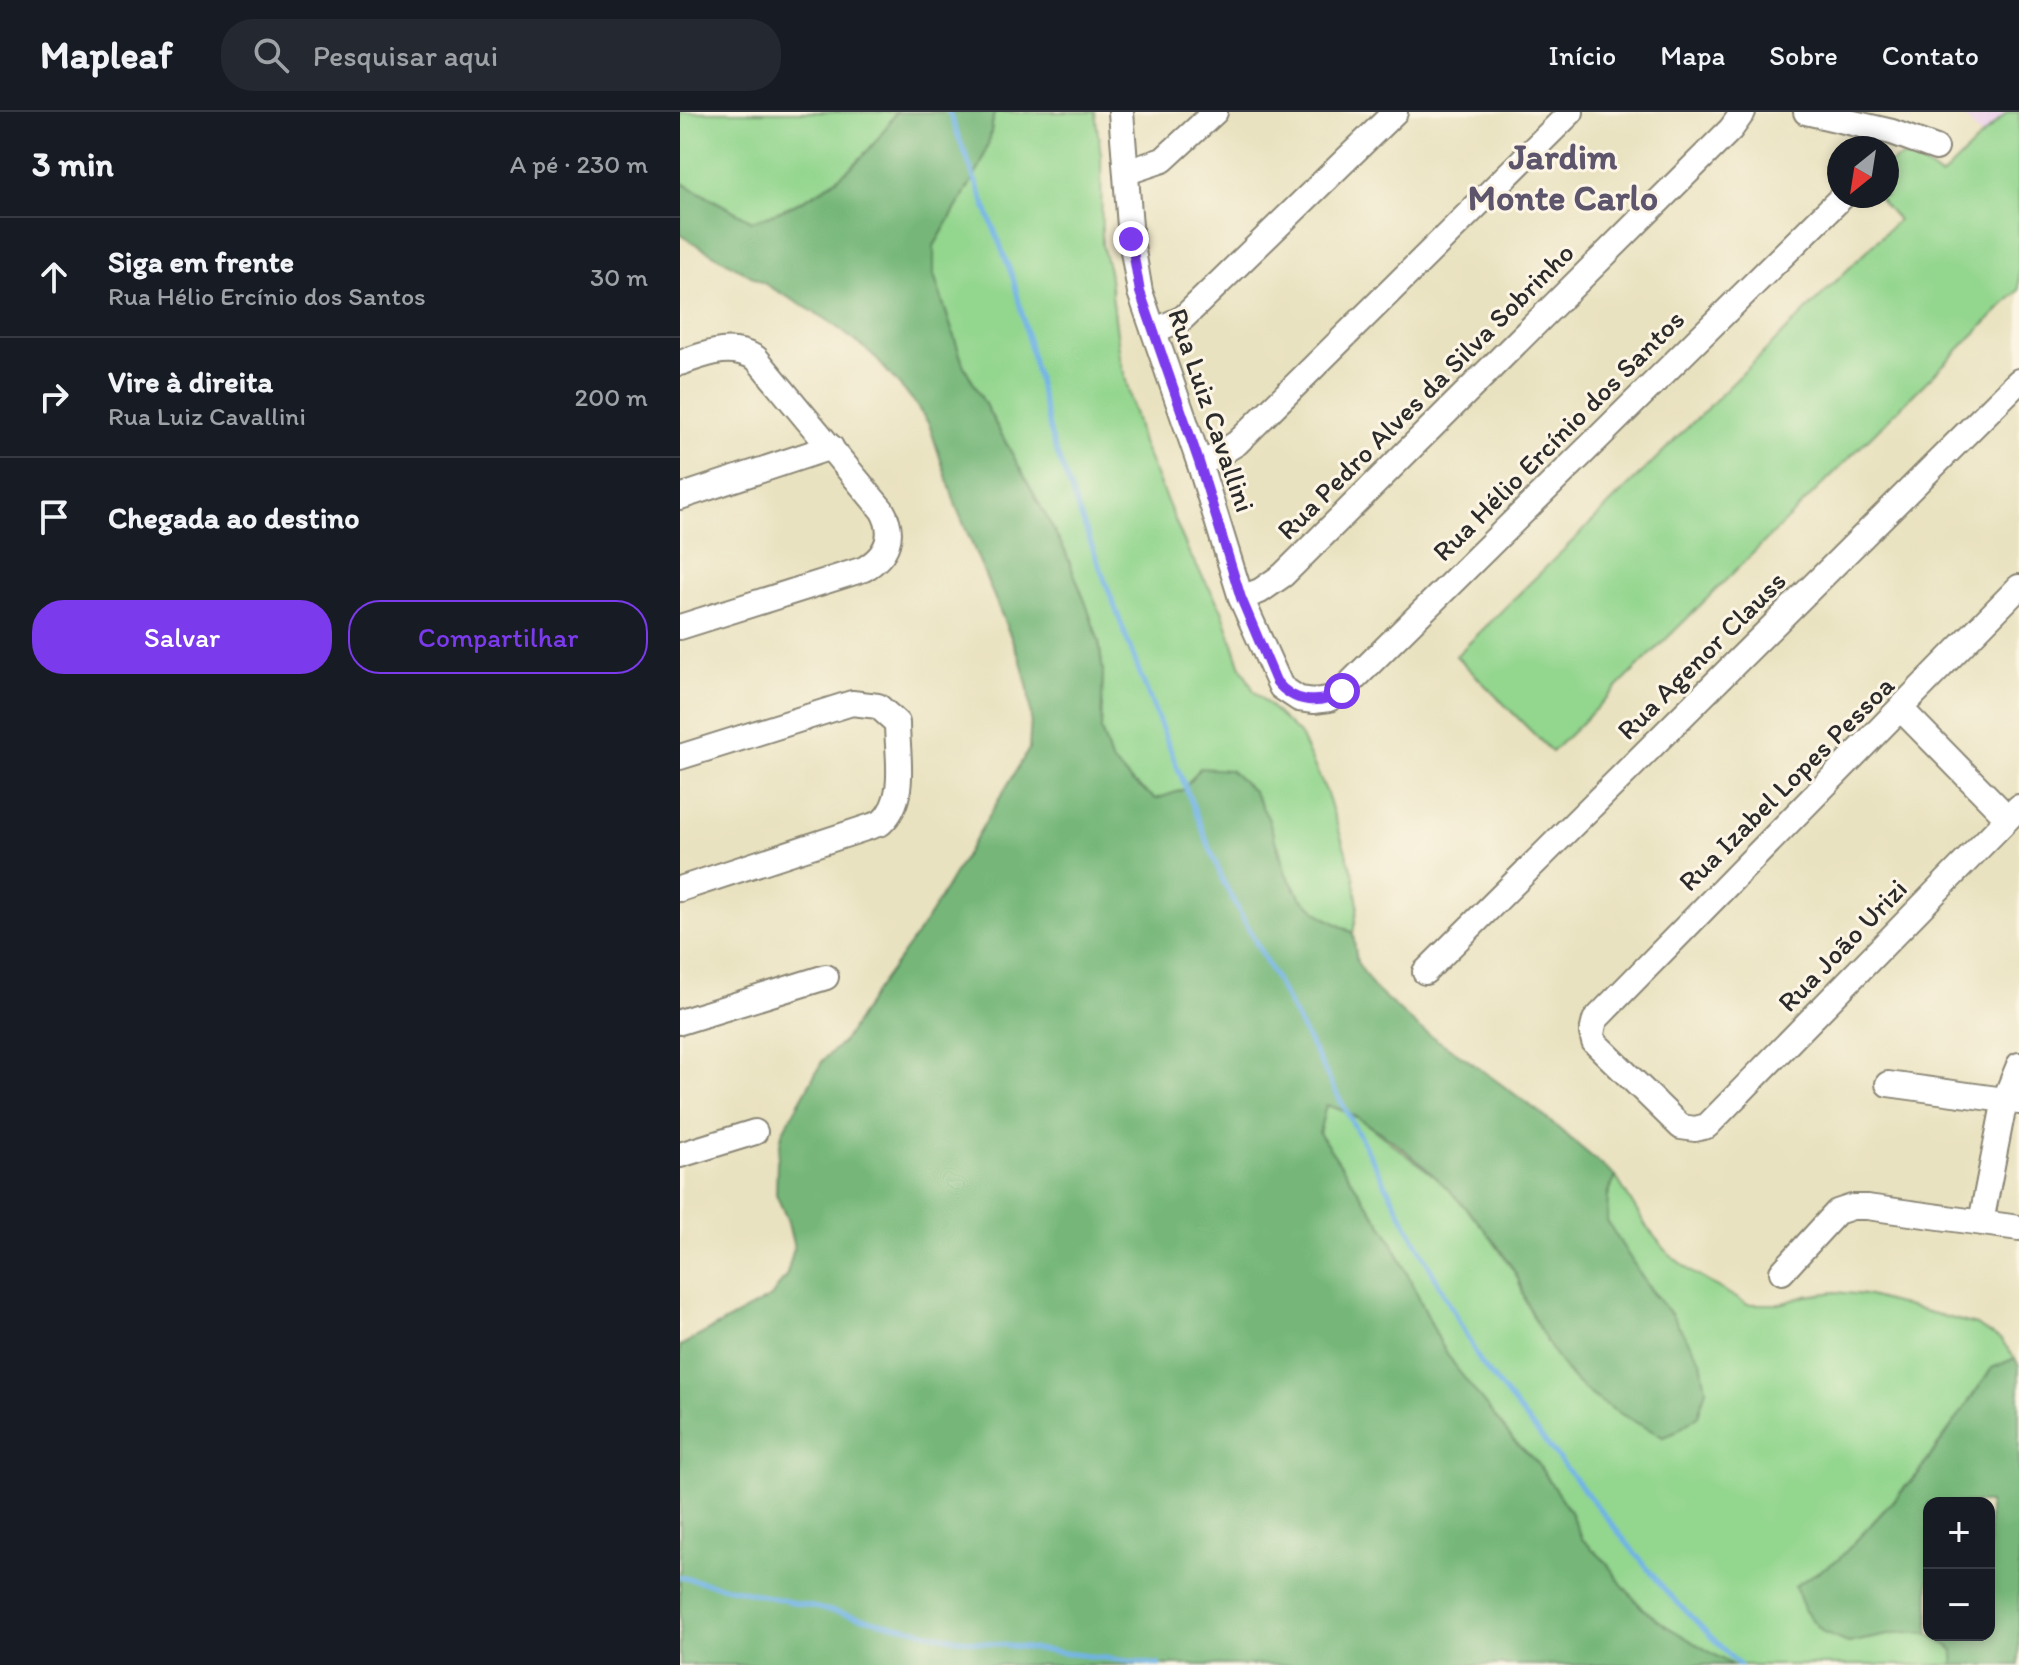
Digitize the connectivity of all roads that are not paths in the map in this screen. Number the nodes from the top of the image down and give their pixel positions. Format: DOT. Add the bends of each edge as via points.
graph roads {
  1 [pos="1121,112"];
  2 [pos="1215,112"];
  3 [pos="1395,112"];
  4 [pos="1571,112"];
  5 [pos="1743,112"];
  6 [pos="1806,112"];
  7 [pos="1877,136"];
  8 [pos="1899,142"];
  9 [pos="1936,148"];
  10 [pos="1127,172"];
  11 [pos="1831,208"];
  12 [pos="1154,331"];
  13 [pos="680,363"];
  14 [pos="2019,381"];
  15 [pos="831,447"];
  16 [pos="1199,462"];
  17 [pos="680,497"];
  18 [pos="2019,587"];
  19 [pos="1241,598"];
  20 [pos="680,627"];
  21 [pos="1307,701"];
  22 [pos="1901,709"];
  23 [pos="680,757"];
  24 [pos="2014,813"];
  25 [pos="680,889"];
  26 [pos="1425,972"];
  27 [pos="826,977"];
  28 [pos="680,1022"];
  29 [pos="2019,1065"];
  30 [pos="1888,1084"];
  31 [pos="2012,1100"];
  32 [pos="1707,1126"];
  33 [pos="755,1132"];
  34 [pos="680,1155"];
  35 [pos="1981,1222"];
  36 [pos="2019,1228"];
  37 [pos="1782,1272"];
  1 -- 10 [label="street, Rua Luiz Cavallini"];
  2 -- 10 [label="street" via="1163,160"];
  3 -- 12 [label="street" via="1183,318"];
  4 -- 16 [label="street" via="1237,443"];
  5 -- 19 [label="street, Rua Pedro Alves da Silva Sobrinho" via="1283,575"];
  6 -- 7 [label="street"];
  8 -- 9 [label="street"];
  10 -- 12 [label="street, Rua Luiz Cavallini" via="1140,292"];
  11 -- 21 [label="street, Rua Hélio Ercínio dos Santos" via="1342,691 1329,699"];
  12 -- 16 [label="street, Rua Luiz Cavallini"];
  13 -- 15 [label="street" via="721,349 739,350 762,364"];
  14 -- 26 [label="street, Rua Agenor Clauss"];
  15 -- 17 [label="street"];
  15 -- 20 [label="street" via="888,520 883,554 864,569"];
  16 -- 19 [label="street, Rua Luiz Cavallini"];
  18 -- 22 [label="street, Rua Izabel Lopes Pessoa"];
  19 -- 21 [label="street, Rua Luiz Cavallini" via="1276,681"];
  22 -- 24 [label="street"];
  22 -- 32 [label="street, Rua Izabel Lopes Pessoa" via="1595,1020 1594,1042 1681,1127"];
  23 -- 25 [label="street" via="852,703 878,706 897,723 898,796 887,818"];
  24 -- 32 [label="street, Rua João Urizi"];
  27 -- 28 [label="street"];
  29 -- 31 [label="street"];
  30 -- 31 [label="street"];
  31 -- 35 [label="street"];
  33 -- 34 [label="street"];
  35 -- 36 [label="street"];
  35 -- 37 [label="street" via="1852,1207 1837,1212"];
}
